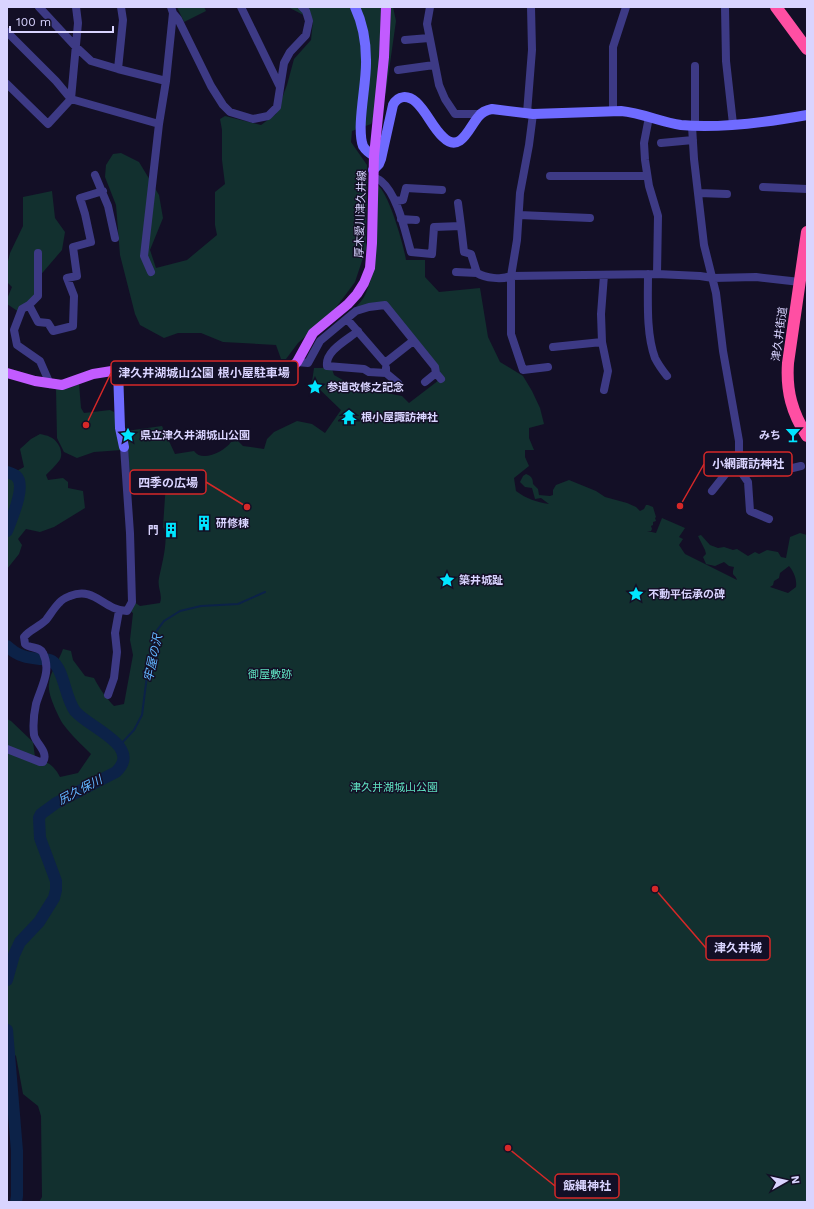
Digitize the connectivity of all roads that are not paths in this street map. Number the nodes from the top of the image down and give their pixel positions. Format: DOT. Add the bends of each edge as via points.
graph roads {
  1 [pos="39,7"];
  2 [pos="76,7"];
  3 [pos="121,7"];
  4 [pos="241,7"];
  5 [pos="302,7"];
  6 [pos="355,7"];
  7 [pos="386,7"];
  8 [pos="430,7"];
  9 [pos="531,7"];
  10 [pos="621,7"];
  11 [pos="626,7"];
  12 [pos="724,7"];
  13 [pos="776,7"];
  14 [pos="172,10"];
  15 [pos="7,32"];
  16 [pos="429,38"];
  17 [pos="405,40"];
  18 [pos="76,47"];
  19 [pos="807,49"];
  20 [pos="434,65"];
  21 [pos="695,66"];
  22 [pos="118,69"];
  23 [pos="398,70"];
  24 [pos="166,81"];
  25 [pos="7,84"];
  26 [pos="280,87"];
  27 [pos="71,99"];
  28 [pos="614,111"];
  29 [pos="530,113"];
  30 [pos="481,114"];
  31 [pos="807,115"];
  32 [pos="649,117"];
  33 [pos="160,124"];
  34 [pos="733,124"];
  35 [pos="694,126"];
  36 [pos="693,140"];
  37 [pos="662,143"];
  38 [pos="374,156"];
  39 [pos="373,173"];
  40 [pos="95,175"];
  41 [pos="550,176"];
  42 [pos="647,176"];
  43 [pos="763,187"];
  44 [pos="807,189"];
  45 [pos="102,190"];
  46 [pos="442,190"];
  47 [pos="698,193"];
  48 [pos="727,194"];
  49 [pos="395,201"];
  50 [pos="458,203"];
  51 [pos="519,215"];
  52 [pos="590,218"];
  53 [pos="401,219"];
  54 [pos="416,220"];
  55 [pos="461,226"];
  56 [pos="807,232"];
  57 [pos="116,238"];
  58 [pos="38,253"];
  59 [pos="805,258"];
  60 [pos="151,272"];
  61 [pos="456,272"];
  62 [pos="478,273"];
  63 [pos="648,274"];
  64 [pos="657,274"];
  65 [pos="604,275"];
  66 [pos="511,276"];
  67 [pos="713,278"];
  68 [pos="800,282"];
  69 [pos="29,305"];
  70 [pos="347,319"];
  71 [pos="358,331"];
  72 [pos="413,340"];
  73 [pos="602,342"];
  74 [pos="553,347"];
  75 [pos="297,362"];
  76 [pos="386,363"];
  77 [pos="548,367"];
  78 [pos="118,370"];
  79 [pos="7,373"];
  80 [pos="386,373"];
  81 [pos="667,376"];
  82 [pos="425,382"];
  83 [pos="398,383"];
  84 [pos="50,384"];
  85 [pos="604,390"];
  86 [pos="807,436"];
  87 [pos="124,444"];
  88 [pos="739,457"];
  89 [pos="737,466"];
  90 [pos="801,466"];
  91 [pos="712,491"];
  92 [pos="769,519"];
  93 [pos="119,611"];
  94 [pos="108,695"];
  95 [pos="7,749"];
  1 -- 18 [label="street"];
  2 -- 18 [label="street"];
  3 -- 22 [label="street" via="123,20"];
  4 -- 26 [label="street"];
  5 -- 26 [label="street" via="309,21 306,35 290,52 284,63"];
  6 -- 38 [label="street" via="363,30 366,60 362,111 363,145 367,152"];
  7 -- 38 [label="main road, 厚木愛川津久井線" via="384,57"];
  8 -- 16 [label="street" via="427,24"];
  9 -- 29 [label="street"];
  10 -- 11 [label="street"];
  11 -- 28 [label="street" via="613,47"];
  12 -- 34 [label="street" via="726,61"];
  13 -- 19 [label="highway"];
  14 -- 24 [label="street"];
  14 -- 26 [label="street" via="211,86 230,112 253,119 268,116 277,107"];
  15 -- 27 [label="street"];
  16 -- 17 [label="street"];
  16 -- 20 [label="street"];
  18 -- 22 [label="street" via="91,61"];
  18 -- 27 [label="street"];
  20 -- 23 [label="street"];
  20 -- 30 [label="street" via="439,86 452,112"];
  21 -- 35 [label="street"];
  22 -- 24 [label="street"];
  24 -- 33 [label="street"];
  25 -- 27 [label="street" via="48,124"];
  27 -- 33 [label="street"];
  28 -- 29 [label="street"];
  28 -- 32 [label="street"];
  29 -- 30 [label="street" via="494,109"];
  29 -- 51 [label="street" via="529,145 520,193"];
  30 -- 39 [label="street" via="465,137 452,142 443,137 412,98 398,99 392,107 380,161"];
  31 -- 34 [label="street"];
  32 -- 35 [label="street"];
  32 -- 42 [label="street" via="644,144"];
  33 -- 60 [label="street" via="144,256"];
  34 -- 35 [label="street"];
  35 -- 36 [label="street"];
  36 -- 37 [label="street"];
  36 -- 47 [label="street"];
  38 -- 39 [label="main road, 厚木愛川津久井線"];
  39 -- 49 [label="street"];
  39 -- 75 [label="main road, 厚木愛川津久井線" via="372,251 367,276 353,299 310,337"];
  40 -- 45 [label="street"];
  41 -- 42 [label="street"];
  42 -- 64 [label="street" via="658,216"];
  43 -- 44 [label="street"];
  45 -- 57 [label="street"];
  45 -- 69 [label="street" via="80,198 91,242 73,247 77,276 67,278 74,296 73,326 53,331 48,323 38,322"];
  46 -- 49 [label="street" via="406,188 404,200"];
  47 -- 48 [label="street"];
  47 -- 67 [label="street" via="704,244"];
  49 -- 53 [label="street"];
  50 -- 55 [label="street"];
  51 -- 52 [label="street"];
  51 -- 66 [label="street"];
  53 -- 54 [label="street"];
  53 -- 55 [label="street" via="411,252 432,254 434,227"];
  55 -- 62 [label="street" via="464,252 471,254"];
  56 -- 59 [label="highway, 津久井街道"];
  58 -- 69 [label="street" via="38,296"];
  59 -- 68 [label="highway, 津久井街道"];
  61 -- 62 [label="street"];
  62 -- 66 [label="street" via="482,276"];
  63 -- 64 [label="street"];
  63 -- 65 [label="street"];
  63 -- 81 [label="street" via="650,337 655,359"];
  64 -- 67 [label="street"];
  65 -- 66 [label="street"];
  65 -- 73 [label="street"];
  66 -- 77 [label="street" via="511,334 523,370"];
  67 -- 68 [label="street" via="756,277"];
  67 -- 88 [label="street" via="739,441"];
  68 -- 86 [label="highway, 津久井街道" via="787,379 793,409"];
  69 -- 84 [label="street" via="22,309 20,314 14,330 15,340 17,345 40,361"];
  70 -- 71 [label="street"];
  70 -- 72 [label="street" via="363,308 385,305"];
  70 -- 75 [label="street" via="320,340 308,363"];
  71 -- 76 [label="street"];
  71 -- 80 [label="street" via="332,351 326,366"];
  72 -- 76 [label="street"];
  72 -- 82 [label="street" via="435,367 439,376"];
  73 -- 74 [label="street"];
  73 -- 85 [label="street" via="608,371"];
  75 -- 78 [label="main road" via="284,371 275,373"];
  76 -- 80 [label="street"];
  78 -- 84 [label="main road" via="93,374 65,384"];
  78 -- 87 [label="street" via="119,410"];
  79 -- 84 [label="main road"];
  80 -- 83 [label="street"];
  87 -- 93 [label="street" via="132,602 127,611"];
  88 -- 89 [label="street"];
  88 -- 90 [label="street" via="749,473 780,471"];
  89 -- 91 [label="street" via="731,467"];
  89 -- 92 [label="street" via="748,482 750,511"];
  93 -- 94 [label="street" via="115,632 117,652 114,678"];
  93 -- 95 [label="street" via="84,593 78,593 64,598 44,622 26,634 25,644 43,652 46,665 45,681 36,704 34,735 44,752 45,760 40,762"];
}
